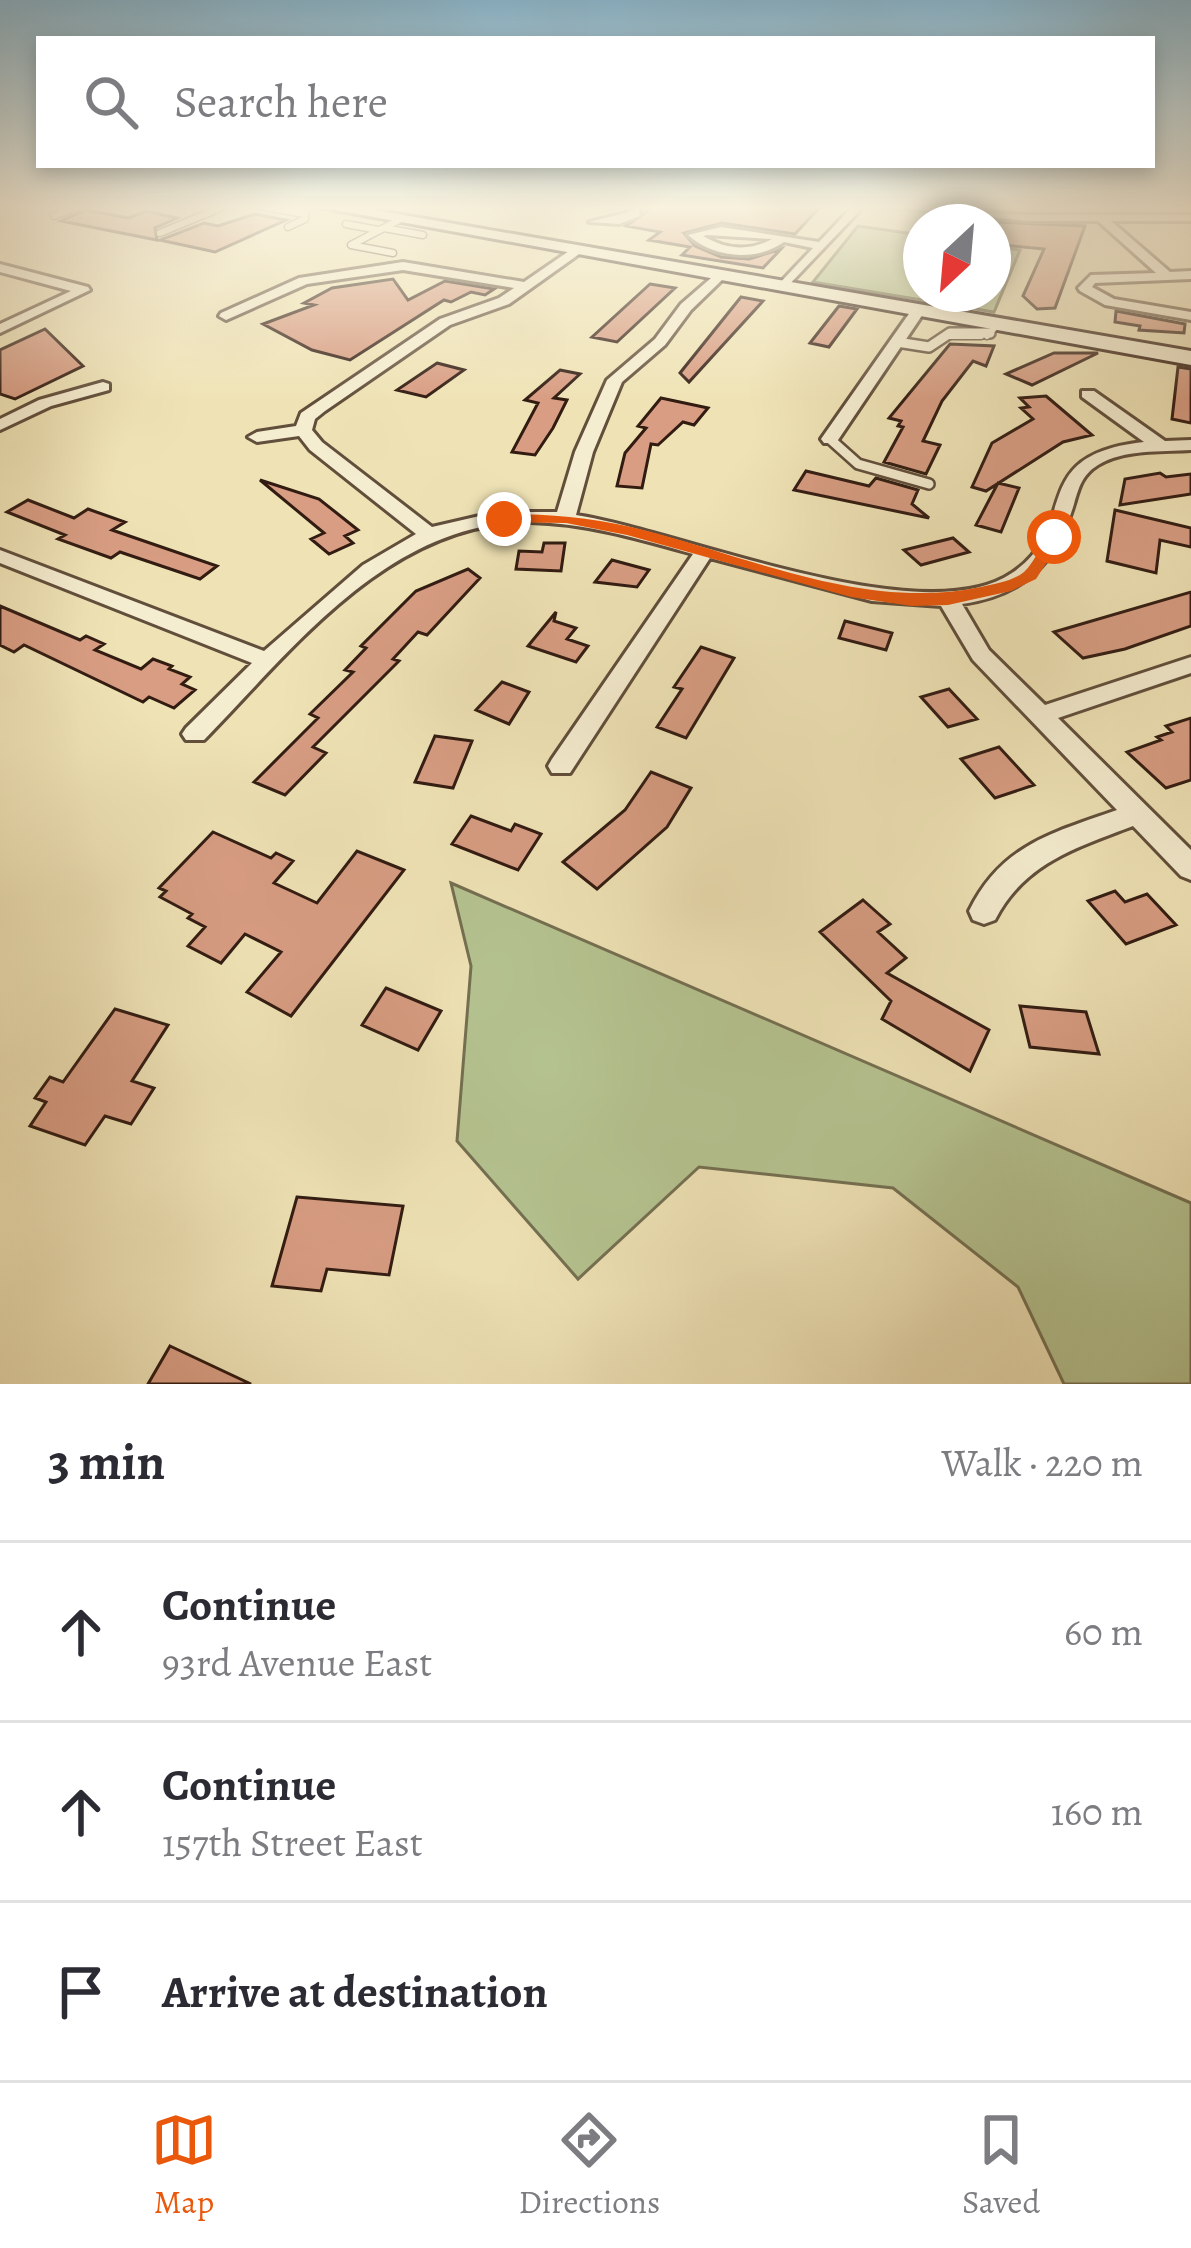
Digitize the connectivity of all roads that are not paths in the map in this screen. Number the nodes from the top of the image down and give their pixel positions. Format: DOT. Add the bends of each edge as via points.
graph roads {
  1 [pos="10,271"];
  2 [pos="373,271"];
  3 [pos="431,271"];
  4 [pos="549,271"];
  5 [pos="686,271"];
  6 [pos="799,271"];
  7 [pos="1161,271"];
  8 [pos="1166,275"];
  9 [pos="1191,275"];
  10 [pos="718,276"];
  11 [pos="527,286"];
  12 [pos="783,287"];
  13 [pos="903,307"];
  14 [pos="917,312"];
  15 [pos="929,312"];
  16 [pos="226,316"];
  17 [pos="1191,316"];
  18 [pos="998,324"];
  19 [pos="0,329"];
  20 [pos="897,342"];
  21 [pos="1191,358"];
  22 [pos="103,387"];
  23 [pos="1088,394"];
  24 [pos="0,424"];
  25 [pos="303,430"];
  26 [pos="257,437"];
  27 [pos="830,439"];
  28 [pos="1191,445"];
  29 [pos="1162,447"];
  30 [pos="929,484"];
  31 [pos="566,519"];
  32 [pos="428,534"];
  33 [pos="704,552"];
  34 [pos="0,556"];
  35 [pos="948,599"];
  36 [pos="269,661"];
  37 [pos="1191,665"];
  38 [pos="1038,716"];
  39 [pos="195,734"];
  40 [pos="561,766"];
  41 [pos="1136,814"];
  42 [pos="1191,868"];
  43 [pos="984,910"];
  1 -- 19 [label="street" via="83,290"];
  2 -- 16 [label="street" via="304,281"];
  3 -- 11 [label="street"];
  4 -- 11 [label="street"];
  5 -- 10 [label="main road"];
  6 -- 12 [label="street"];
  7 -- 8 [label="street"];
  8 -- 9 [label="street"];
  8 -- 17 [label="street" via="1085,284 1110,302"];
  10 -- 12 [label="main road"];
  10 -- 31 [label="street" via="615,380"];
  11 -- 25 [label="street" via="438,326 307,417"];
  12 -- 13 [label="main road"];
  14 -- 20 [label="street"];
  15 -- 18 [label="main road"];
  18 -- 20 [label="lane" via="988,336 950,333 929,347"];
  18 -- 21 [label="main road"];
  20 -- 27 [label="street"];
  22 -- 24 [label="street"];
  23 -- 29 [label="street"];
  25 -- 26 [label="street"];
  25 -- 32 [label="street"];
  27 -- 30 [label="lane" via="858,464"];
  28 -- 29 [label="street"];
  29 -- 35 [label="street" via="1104,456 1077,473 1047,555 1030,575"];
  31 -- 32 [label="street" via="504,519"];
  31 -- 33 [label="street"];
  32 -- 36 [label="street" via="359,580"];
  33 -- 35 [label="street" via="851,592"];
  33 -- 40 [label="street"];
  34 -- 36 [label="street"];
  35 -- 38 [label="street" via="981,655"];
  36 -- 39 [label="street"];
  37 -- 38 [label="street"];
  38 -- 41 [label="street"];
  41 -- 42 [label="street"];
  41 -- 43 [label="street" via="1005,872"];
}
